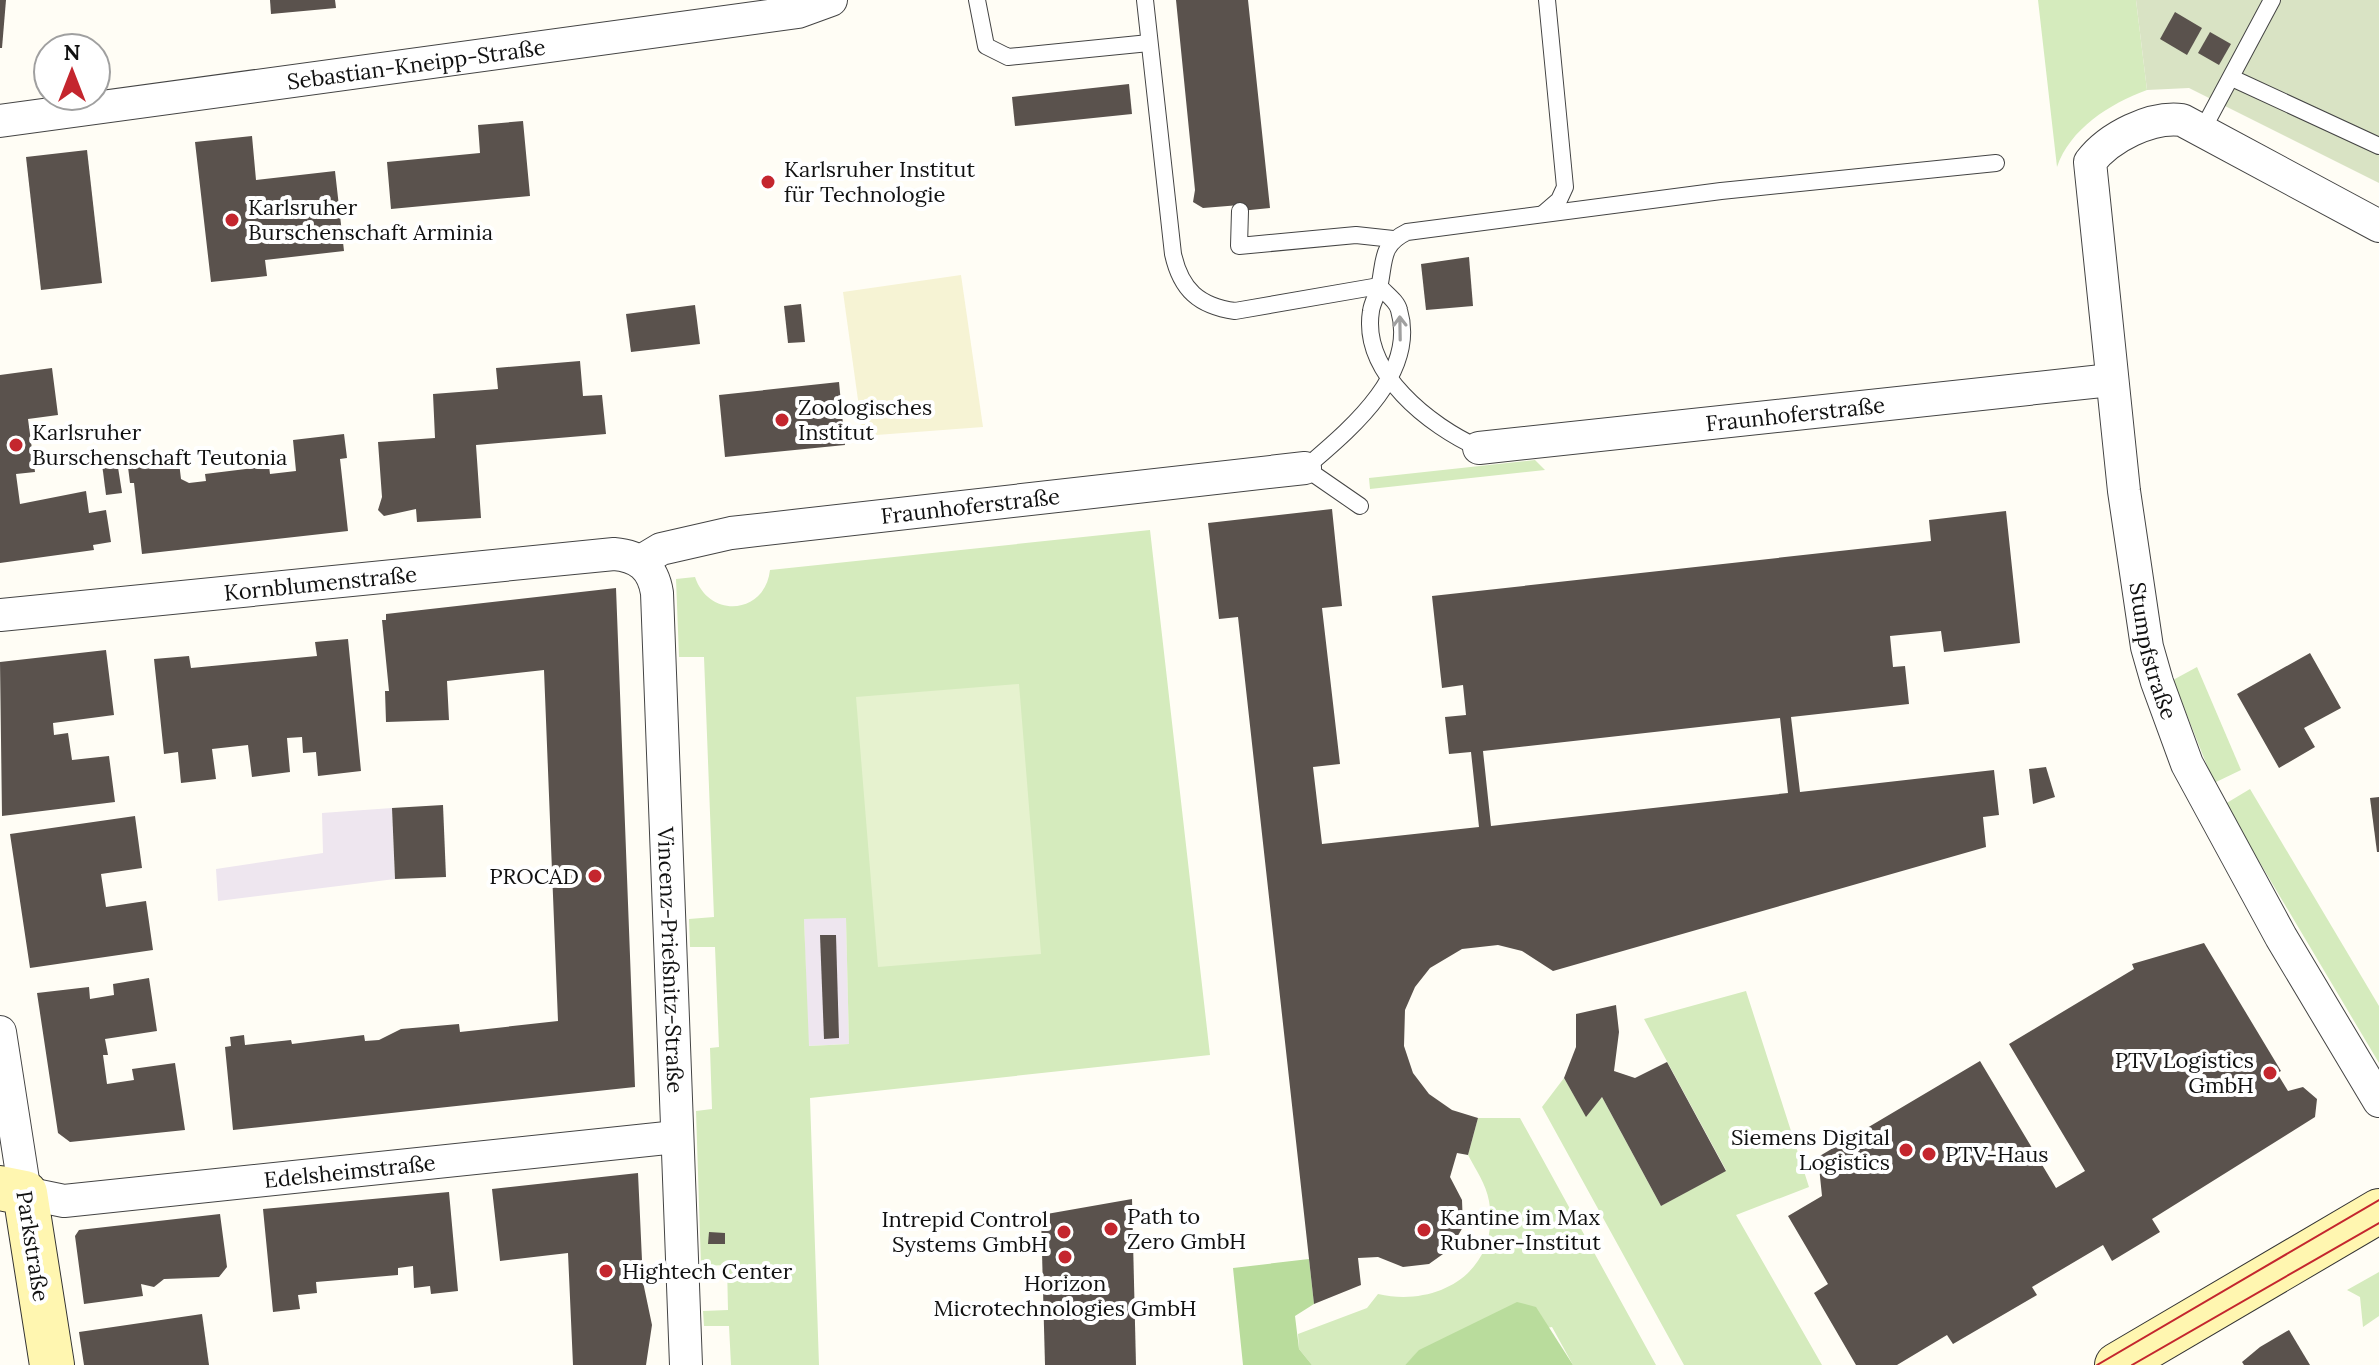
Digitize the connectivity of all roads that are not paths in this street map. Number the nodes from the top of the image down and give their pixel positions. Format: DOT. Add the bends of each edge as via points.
graph roads {
  1 [pos="831,0"];
  2 [pos="977,0"];
  3 [pos="1145,0"];
  4 [pos="1547,0"];
  5 [pos="2272,0"];
  6 [pos="1149,43"];
  7 [pos="2232,78"];
  8 [pos="0,121"];
  9 [pos="2203,129"];
  10 [pos="2379,146"];
  11 [pos="1996,163"];
  12 [pos="1240,211"];
  13 [pos="1543,214"];
  14 [pos="2379,226"];
  15 [pos="1393,239"];
  16 [pos="1379,286"];
  17 [pos="1390,377"];
  18 [pos="2111,380"];
  19 [pos="1479,448"];
  20 [pos="1305,468"];
  21 [pos="1360,506"];
  22 [pos="641,561"];
  23 [pos="0,615"];
  24 [pos="0,1032"];
  25 [pos="2379,1101"];
  26 [pos="676,1137"];
  27 [pos="12,1190"];
  28 [pos="2379,1211"];
  29 [pos="52,1365"];
  30 [pos="686,1365"];
  31 [pos="2117,1365"];
  1 -- 8 [label="street, Sebastian-Kneipp-Straße" via="798,12"];
  2 -- 6 [label="lane" via="986,46 1008,57"];
  3 -- 6 [label="lane"];
  4 -- 13 [label="lane" via="1565,187"];
  5 -- 7 [label="lane"];
  6 -- 16 [label="lane" via="1173,254 1186,289 1214,308 1235,311"];
  7 -- 9 [label="lane"];
  7 -- 10 [label="lane"];
  9 -- 14 [label="street"];
  9 -- 18 [label="street, Stumpfstraße" via="2166,118 2152,121 2098,151 2090,162"];
  11 -- 13 [label="lane"];
  12 -- 15 [label="lane" via="1239,246 1356,235"];
  13 -- 15 [label="lane" via="1407,232"];
  15 -- 16 [label="lane" via="1382,255"];
  16 -- 17 [label="lane" via="1371,334"];
  17 -- 16 [label="lane, one-way" via="1401,338 1399,307"];
  17 -- 19 [label="lane" via="1423,414"];
  17 -- 20 [label="lane" via="1361,416"];
  18 -- 19 [label="street, Fraunhoferstraße"];
  18 -- 25 [label="street, Stumpfstraße" via="2147,647 2171,724 2187,764 2281,937"];
  20 -- 21 [label="lane"];
  20 -- 22 [label="street, Fraunhoferstraße" via="731,533 661,549"];
  22 -- 23 [label="street, Kornblumenstraße" via="614,554"];
  22 -- 26 [label="street, Vincenz-Prießnitz-Straße" via="657,593"];
  24 -- 27 [label="street, Parkstraße"];
  26 -- 27 [label="street, Edelsheimstraße" via="64,1201"];
  26 -- 30 [label="street, Vincenz-Prießnitz-Straße"];
  27 -- 29 [label="main road, Parkstraße"];
  28 -- 31 [label="main road"];
}
